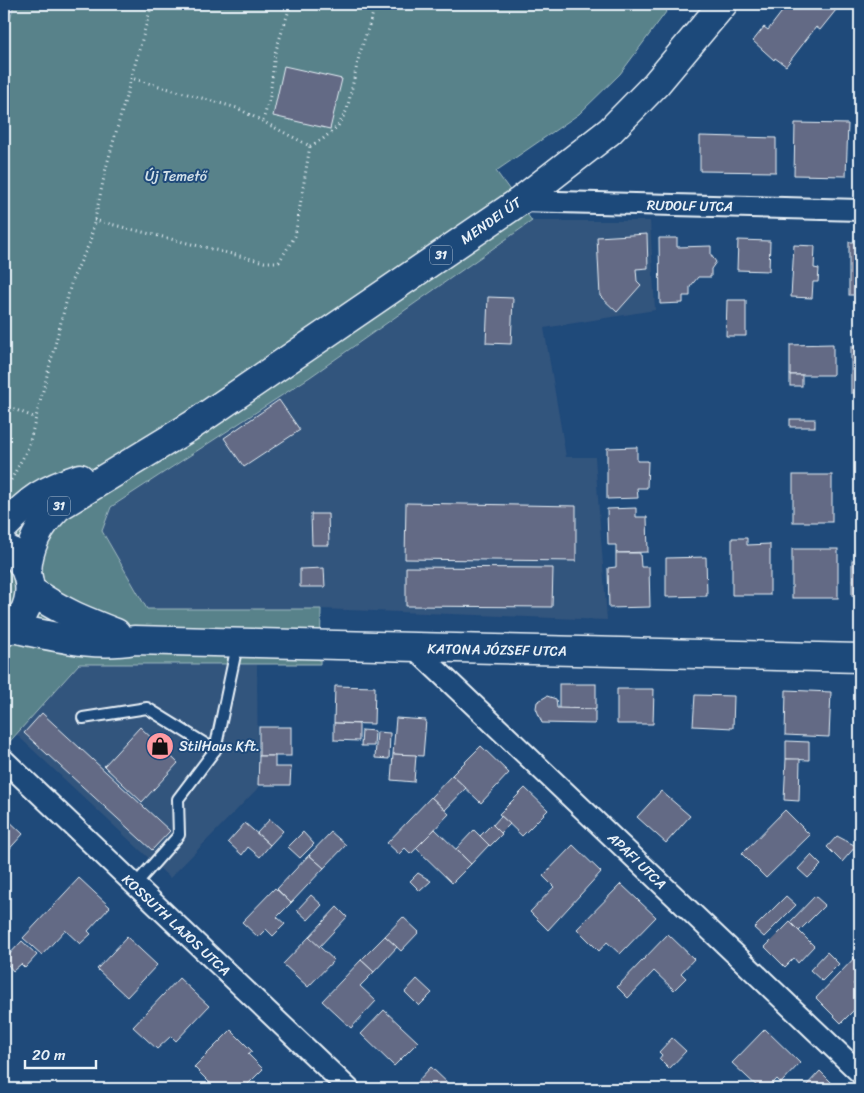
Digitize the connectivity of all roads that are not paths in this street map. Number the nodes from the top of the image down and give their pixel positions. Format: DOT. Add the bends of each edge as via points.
graph roads {
  1 [pos="723,4"];
  2 [pos="520,202"];
  3 [pos="860,210"];
  4 [pos="124,466"];
  5 [pos="4,527"];
  6 [pos="4,547"];
  7 [pos="28,581"];
  8 [pos="7,630"];
  9 [pos="134,640"];
  10 [pos="233,643"];
  11 [pos="415,649"];
  12 [pos="860,658"];
  13 [pos="83,718"];
  14 [pos="216,750"];
  15 [pos="4,760"];
  16 [pos="134,886"];
  17 [pos="860,1073"];
  18 [pos="349,1089"];
  1 -- 2 [label="main road, MENDEI ÚT / 31" via="656,84 610,131"];
  2 -- 3 [label="street, RUDOLF UTCA"];
  2 -- 4 [label="main road, MENDEI ÚT / 31" via="191,426"];
  4 -- 5 [label="main road, 31" via="50,489 29,500"];
  4 -- 7 [label="main road, 31" via="73,495 45,520 28,555"];
  6 -- 7 [label="main road" via="20,559"];
  7 -- 8 [label="main road, 31" via="25,611"];
  7 -- 9 [label="main road, KATONA JÓZSEF UTCA" via="58,608"];
  8 -- 9 [label="main road, KATONA JÓZSEF UTCA" via="99,642"];
  9 -- 10 [label="main road, KATONA JÓZSEF UTCA"];
  10 -- 11 [label="main road, KATONA JÓZSEF UTCA"];
  10 -- 14 [label="lane" via="235,655"];
  11 -- 12 [label="main road, KATONA JÓZSEF UTCA"];
  11 -- 17 [label="street, APAFI UTCA"];
  13 -- 14 [label="lane" via="147,708"];
  14 -- 16 [label="lane" via="178,800 179,835"];
  15 -- 16 [label="street, KOSSUTH LAJOS UTCA"];
  16 -- 18 [label="street, KOSSUTH LAJOS UTCA"];
}
